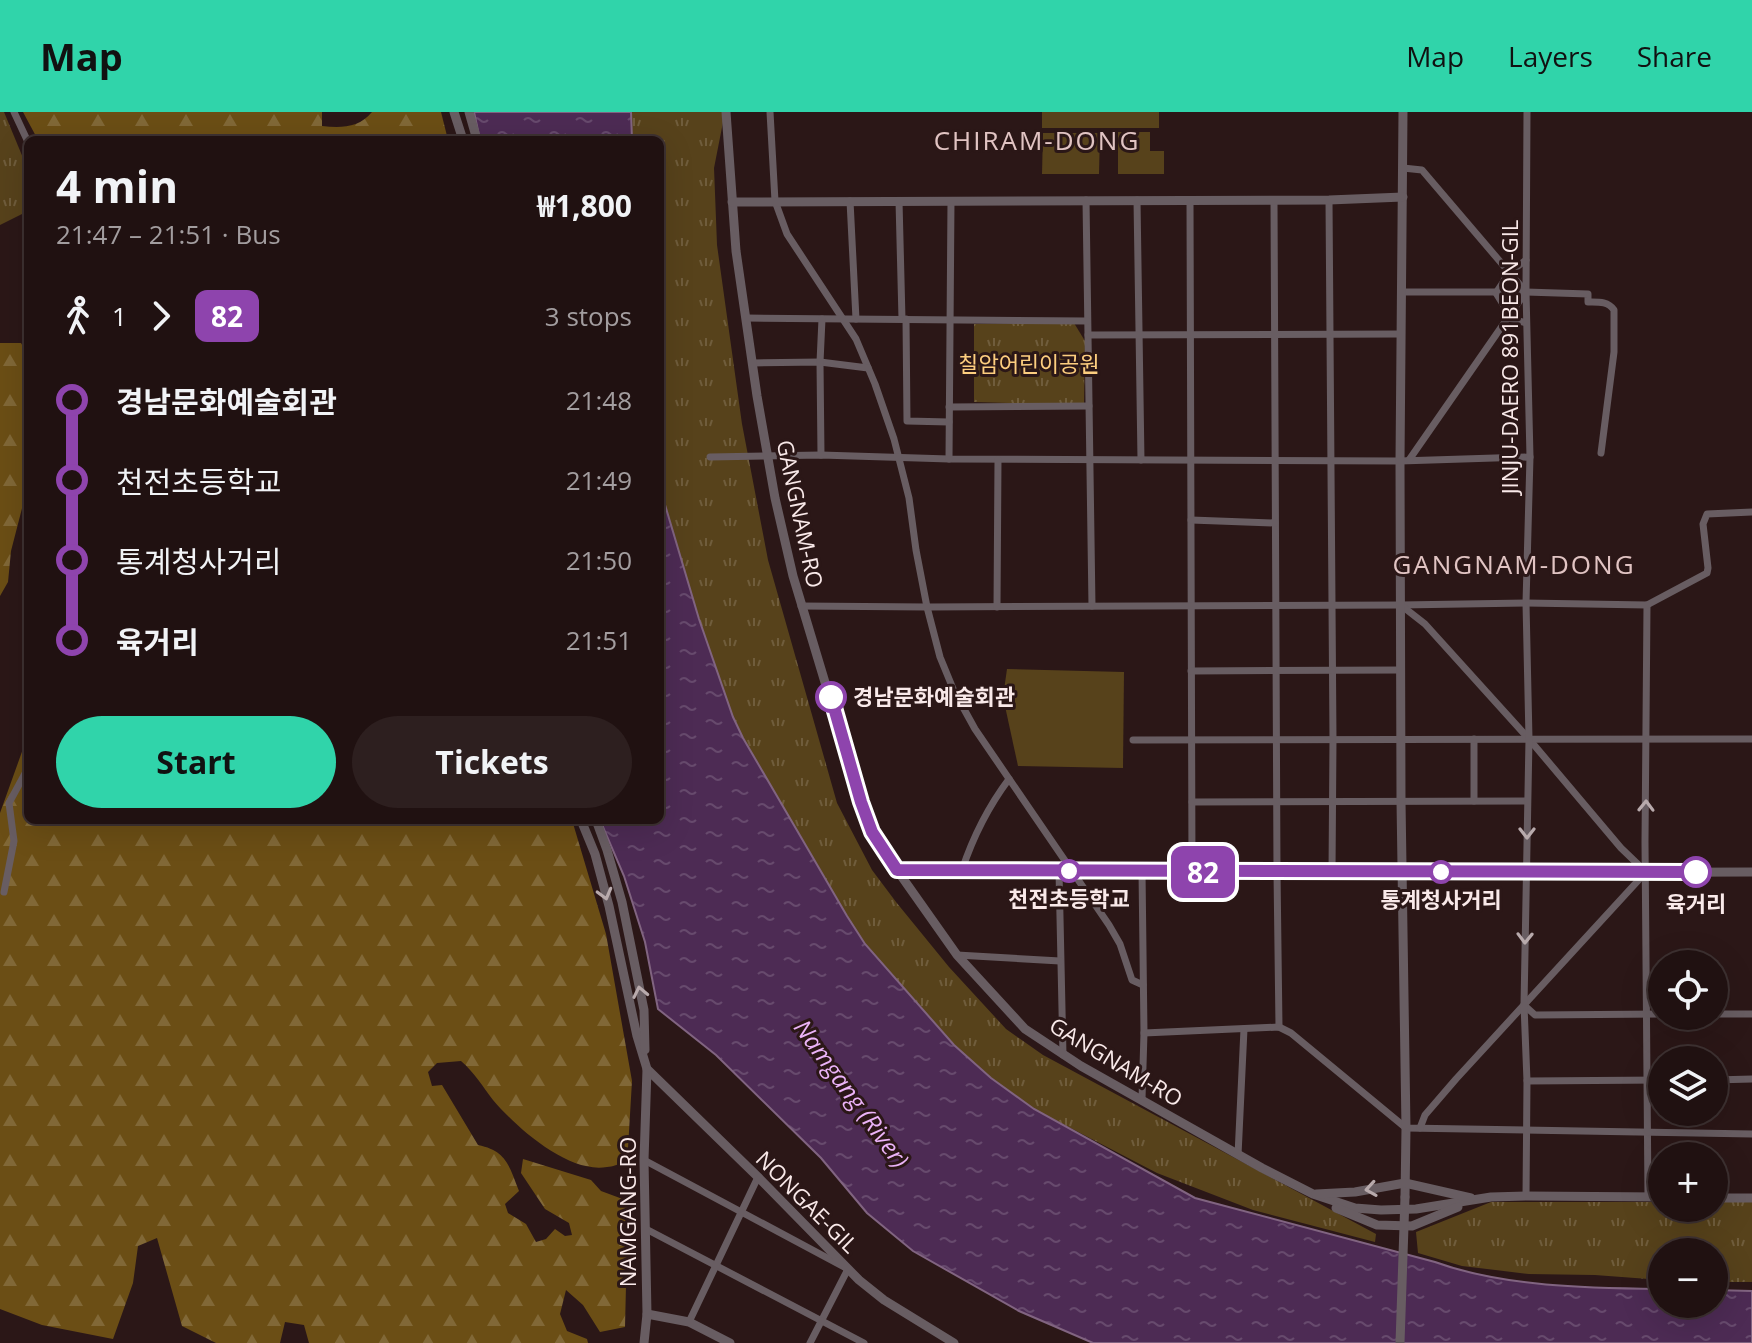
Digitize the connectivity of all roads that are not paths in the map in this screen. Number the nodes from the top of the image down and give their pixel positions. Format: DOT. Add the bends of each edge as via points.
graph roads {
  1 [pos="14,112"];
  2 [pos="454,112"];
  3 [pos="469,112"];
  4 [pos="726,112"];
  5 [pos="770,112"];
  6 [pos="1403,112"];
  7 [pos="1527,112"];
  8 [pos="25,136"];
  9 [pos="462,136"];
  10 [pos="476,136"];
  11 [pos="1403,168"];
  12 [pos="1403,197"];
  13 [pos="1086,200"];
  14 [pos="1137,200"];
  15 [pos="1190,200"];
  16 [pos="1274,200"];
  17 [pos="1329,200"];
  18 [pos="775,201"];
  19 [pos="850,201"];
  20 [pos="899,201"];
  21 [pos="951,201"];
  22 [pos="732,202"];
  23 [pos="1526,260"];
  24 [pos="1507,268"];
  25 [pos="1403,292"];
  26 [pos="1526,292"];
  27 [pos="1496,293"];
  28 [pos="746,318"];
  29 [pos="1508,318"];
  30 [pos="822,319"];
  31 [pos="843,319"];
  32 [pos="856,319"];
  33 [pos="904,319"];
  34 [pos="949,320"];
  35 [pos="1087,321"];
  36 [pos="1526,323"];
  37 [pos="1330,333"];
  38 [pos="1191,334"];
  39 [pos="1274,334"];
  40 [pos="1401,334"];
  41 [pos="1088,335"];
  42 [pos="1139,335"];
  43 [pos="820,362"];
  44 [pos="753,363"];
  45 [pos="868,368"];
  46 [pos="1089,406"];
  47 [pos="949,407"];
  48 [pos="949,422"];
  49 [pos="1601,453"];
  50 [pos="821,455"];
  51 [pos="768,456"];
  52 [pos="898,456"];
  53 [pos="710,457"];
  54 [pos="1530,457"];
  55 [pos="949,459"];
  56 [pos="998,460"];
  57 [pos="1090,460"];
  58 [pos="1141,460"];
  59 [pos="1191,460"];
  60 [pos="1275,460"];
  61 [pos="1331,460"];
  62 [pos="1404,460"];
  63 [pos="1752,512"];
  64 [pos="1191,520"];
  65 [pos="1275,523"];
  66 [pos="1526,603"];
  67 [pos="1332,605"];
  68 [pos="1401,605"];
  69 [pos="1647,605"];
  70 [pos="801,606"];
  71 [pos="1092,606"];
  72 [pos="1191,606"];
  73 [pos="1276,606"];
  74 [pos="927,607"];
  75 [pos="997,607"];
  76 [pos="1401,670"];
  77 [pos="1191,671"];
  78 [pos="1276,671"];
  79 [pos="1333,671"];
  80 [pos="1192,739"];
  81 [pos="1276,739"];
  82 [pos="1333,739"];
  83 [pos="1401,739"];
  84 [pos="1474,739"];
  85 [pos="1529,739"];
  86 [pos="1752,739"];
  87 [pos="1133,740"];
  88 [pos="1647,740"];
  89 [pos="24,775"];
  90 [pos="1009,779"];
  91 [pos="1401,801"];
  92 [pos="1474,801"];
  93 [pos="1527,801"];
  94 [pos="1192,802"];
  95 [pos="1333,802"];
  96 [pos="1278,803"];
  97 [pos="583,824"];
  98 [pos="597,824"];
  99 [pos="897,870"];
  100 [pos="962,870"];
  101 [pos="1059,871"];
  102 [pos="1071,871"];
  103 [pos="1142,871"];
  104 [pos="1527,871"];
  105 [pos="1192,872"];
  106 [pos="1277,872"];
  107 [pos="1332,872"];
  108 [pos="1646,872"];
  109 [pos="1752,872"];
  110 [pos="1402,873"];
  111 [pos="4,892"];
  112 [pos="957,955"];
  113 [pos="1060,961"];
  114 [pos="1143,985"];
  115 [pos="1524,1005"];
  116 [pos="1646,1014"];
  117 [pos="1728,1014"];
  118 [pos="1752,1014"];
  119 [pos="1279,1027"];
  120 [pos="1244,1029"];
  121 [pos="1144,1033"];
  122 [pos="1063,1055"];
  123 [pos="647,1069"];
  124 [pos="1752,1079"];
  125 [pos="1728,1080"];
  126 [pos="1527,1081"];
  127 [pos="1647,1081"];
  128 [pos="1142,1099"];
  129 [pos="1406,1128"];
  130 [pos="1420,1128"];
  131 [pos="1527,1131"];
  132 [pos="1648,1132"];
  133 [pos="1752,1134"];
  134 [pos="1648,1142"];
  135 [pos="1238,1155"];
  136 [pos="644,1160"];
  137 [pos="758,1177"];
  138 [pos="1405,1183"];
  139 [pos="1313,1194"];
  140 [pos="1526,1196"];
  141 [pos="1648,1197"];
  142 [pos="1728,1198"];
  143 [pos="1752,1198"];
  144 [pos="1475,1199"];
  145 [pos="741,1211"];
  146 [pos="646,1229"];
  147 [pos="715,1266"];
  148 [pos="848,1269"];
  149 [pos="647,1314"];
  150 [pos="822,1321"];
  151 [pos="689,1322"];
  152 [pos="947,1341"];
  153 [pos="644,1343"];
  154 [pos="728,1343"];
  155 [pos="810,1343"];
  156 [pos="864,1343"];
  157 [pos="1400,1343"];
  1 -- 8 [label="street"];
  2 -- 9 [label="street"];
  3 -- 10 [label="street"];
  4 -- 22 [label="street, GANGNAM-RO"];
  5 -- 18 [label="street"];
  6 -- 11 [label="street"];
  7 -- 23 [label="street, JINJU-DAERO 891BEON-GIL"];
  11 -- 12 [label="street"];
  11 -- 24 [label="street" via="1422,170"];
  12 -- 17 [label="street"];
  12 -- 25 [label="street"];
  13 -- 14 [label="street"];
  13 -- 21 [label="street"];
  13 -- 35 [label="street"];
  14 -- 15 [label="street"];
  14 -- 42 [label="street"];
  15 -- 16 [label="street"];
  15 -- 38 [label="street"];
  16 -- 17 [label="street"];
  16 -- 39 [label="street"];
  17 -- 37 [label="street"];
  18 -- 19 [label="street"];
  18 -- 22 [label="street"];
  18 -- 31 [label="street" via="787,234"];
  19 -- 20 [label="street"];
  19 -- 32 [label="street"];
  20 -- 21 [label="street"];
  20 -- 33 [label="street"];
  21 -- 34 [label="street"];
  22 -- 28 [label="street, GANGNAM-RO"];
  23 -- 24 [label="street"];
  23 -- 26 [label="street, JINJU-DAERO 891BEON-GIL"];
  24 -- 26 [label="street"];
  24 -- 27 [label="street"];
  25 -- 27 [label="street"];
  25 -- 40 [label="street"];
  26 -- 27 [label="street"];
  26 -- 29 [label="street"];
  26 -- 36 [label="street, JINJU-DAERO 891BEON-GIL"];
  26 -- 49 [label="street" via="1588,294 1588,302 1603,302 1614,310"];
  27 -- 29 [label="street"];
  28 -- 30 [label="street"];
  28 -- 44 [label="street, GANGNAM-RO"];
  29 -- 36 [label="street"];
  29 -- 62 [label="street"];
  30 -- 31 [label="street"];
  30 -- 43 [label="street, GANGNAM-RO"];
  31 -- 32 [label="street"];
  31 -- 45 [label="street"];
  32 -- 33 [label="street"];
  33 -- 34 [label="street"];
  33 -- 48 [label="street" via="907,421"];
  34 -- 35 [label="street"];
  34 -- 47 [label="street"];
  35 -- 41 [label="street"];
  36 -- 54 [label="street, JINJU-DAERO 891BEON-GIL"];
  37 -- 39 [label="street"];
  37 -- 40 [label="street"];
  37 -- 61 [label="street"];
  38 -- 39 [label="street"];
  38 -- 42 [label="street"];
  38 -- 59 [label="street"];
  39 -- 60 [label="street"];
  40 -- 62 [label="street"];
  41 -- 42 [label="street"];
  41 -- 46 [label="street"];
  42 -- 58 [label="street"];
  43 -- 44 [label="street"];
  43 -- 45 [label="street"];
  43 -- 50 [label="street, GANGNAM-RO"];
  44 -- 51 [label="street, GANGNAM-RO"];
  45 -- 52 [label="street"];
  46 -- 47 [label="street"];
  46 -- 57 [label="street"];
  47 -- 48 [label="street"];
  48 -- 55 [label="street"];
  50 -- 51 [label="street"];
  50 -- 52 [label="street"];
  51 -- 53 [label="street"];
  51 -- 70 [label="street, GANGNAM-RO"];
  52 -- 55 [label="street"];
  52 -- 74 [label="street"];
  54 -- 62 [label="street"];
  54 -- 66 [label="street, JINJU-DAERO 891BEON-GIL"];
  55 -- 56 [label="street"];
  56 -- 57 [label="street"];
  56 -- 75 [label="street"];
  57 -- 58 [label="street"];
  57 -- 71 [label="street"];
  58 -- 59 [label="street"];
  59 -- 60 [label="street"];
  59 -- 64 [label="street"];
  60 -- 61 [label="street"];
  60 -- 65 [label="street"];
  61 -- 62 [label="street"];
  61 -- 67 [label="street"];
  62 -- 68 [label="street"];
  63 -- 69 [label="street" via="1707,514 1707,573"];
  64 -- 65 [label="street"];
  64 -- 72 [label="street"];
  65 -- 73 [label="street"];
  66 -- 68 [label="street"];
  66 -- 69 [label="street"];
  66 -- 85 [label="street, JINJU-DAERO 891BEON-GIL"];
  67 -- 68 [label="street"];
  67 -- 73 [label="street"];
  67 -- 79 [label="street"];
  68 -- 76 [label="street"];
  68 -- 85 [label="street" via="1425,624"];
  69 -- 88 [label="street"];
  70 -- 74 [label="street"];
  70 -- 99 [label="street, GANGNAM-RO" via="872,832"];
  71 -- 72 [label="street"];
  71 -- 75 [label="street"];
  72 -- 73 [label="street"];
  72 -- 77 [label="street"];
  73 -- 78 [label="street"];
  74 -- 75 [label="street"];
  74 -- 90 [label="street" via="954,691"];
  76 -- 79 [label="street"];
  76 -- 83 [label="street"];
  77 -- 78 [label="street"];
  77 -- 80 [label="street"];
  78 -- 79 [label="street"];
  78 -- 81 [label="street"];
  79 -- 82 [label="street"];
  80 -- 81 [label="street"];
  80 -- 87 [label="street"];
  80 -- 94 [label="street"];
  81 -- 82 [label="street"];
  81 -- 96 [label="street"];
  82 -- 83 [label="street"];
  82 -- 95 [label="street"];
  83 -- 84 [label="street"];
  83 -- 91 [label="street"];
  84 -- 85 [label="street"];
  84 -- 92 [label="street"];
  85 -- 88 [label="street"];
  85 -- 93 [label="street, JINJU-DAERO 891BEON-GIL"];
  85 -- 108 [label="street"];
  86 -- 88 [label="street"];
  108 -- 88 [label="street, one-way"];
  89 -- 111 [label="street" via="9,803 14,841"];
  90 -- 100 [label="street" via="980,824"];
  90 -- 102 [label="street"];
  91 -- 92 [label="street"];
  91 -- 95 [label="street"];
  91 -- 110 [label="street"];
  92 -- 93 [label="street"];
  93 -- 104 [label="street, JINJU-DAERO 891BEON-GIL, one-way"];
  94 -- 96 [label="street"];
  94 -- 105 [label="street"];
  95 -- 96 [label="street"];
  95 -- 107 [label="street"];
  96 -- 106 [label="street"];
  97 -- 123 [label="street, NAMGANG-RO, one-way" via="609,906"];
  123 -- 98 [label="street, NAMGANG-RO, one-way" via="644,1010 622,902"];
  99 -- 100 [label="street"];
  99 -- 112 [label="street, GANGNAM-RO"];
  100 -- 101 [label="street"];
  101 -- 102 [label="street"];
  101 -- 113 [label="street"];
  102 -- 103 [label="street"];
  102 -- 114 [label="street" via="1120,944 1132,980"];
  103 -- 105 [label="street"];
  103 -- 114 [label="street"];
  104 -- 108 [label="street"];
  104 -- 110 [label="street"];
  104 -- 115 [label="street, JINJU-DAERO 891BEON-GIL, one-way"];
  105 -- 106 [label="street"];
  106 -- 107 [label="street"];
  106 -- 119 [label="street"];
  107 -- 110 [label="street"];
  108 -- 109 [label="street"];
  108 -- 115 [label="street"];
  108 -- 116 [label="street"];
  110 -- 129 [label="street"];
  112 -- 113 [label="street"];
  112 -- 122 [label="street, GANGNAM-RO" via="1025,1029"];
  113 -- 122 [label="street"];
  114 -- 121 [label="street"];
  115 -- 116 [label="street" via="1535,1015"];
  115 -- 126 [label="street, JINJU-DAERO 891BEON-GIL"];
  115 -- 130 [label="street" via="1425,1115"];
  116 -- 127 [label="street"];
  117 -- 118 [label="street"];
  119 -- 120 [label="street"];
  119 -- 129 [label="street"];
  120 -- 121 [label="street"];
  120 -- 135 [label="street"];
  121 -- 128 [label="street"];
  122 -- 128 [label="street, GANGNAM-RO"];
  123 -- 136 [label="street, NAMGANG-RO"];
  123 -- 137 [label="street, NONGAE-GIL"];
  124 -- 125 [label="street"];
  126 -- 127 [label="street"];
  126 -- 131 [label="street, JINJU-DAERO 891BEON-GIL"];
  127 -- 132 [label="street"];
  128 -- 135 [label="street, GANGNAM-RO"];
  129 -- 130 [label="street"];
  129 -- 138 [label="street"];
  130 -- 131 [label="street"];
  131 -- 132 [label="street"];
  131 -- 140 [label="street, JINJU-DAERO 891BEON-GIL"];
  132 -- 133 [label="street"];
  132 -- 134 [label="street"];
  135 -- 139 [label="street, GANGNAM-RO"];
  136 -- 145 [label="street"];
  136 -- 146 [label="street, NAMGANG-RO"];
  137 -- 145 [label="street"];
  137 -- 148 [label="street, NONGAE-GIL"];
  138 -- 139 [label="street, one-way"];
  138 -- 144 [label="street"];
  138 -- 157 [label="street, bridge"];
  139 -- 144 [label="street, GANGNAM-RO" via="1355,1208 1381,1210"];
  139 -- 144 [label="street" via="1377,1225 1412,1226"];
  140 -- 141 [label="street, GANGNAM-RO"];
  140 -- 144 [label="street, GANGNAM-RO"];
  142 -- 143 [label="street"];
  145 -- 147 [label="street"];
  145 -- 148 [label="street"];
  146 -- 147 [label="street"];
  146 -- 149 [label="street, NAMGANG-RO"];
  147 -- 150 [label="street"];
  147 -- 151 [label="street"];
  148 -- 150 [label="street"];
  148 -- 152 [label="street, NONGAE-GIL"];
  149 -- 151 [label="street, NAMGANG-RO"];
  149 -- 153 [label="street"];
  150 -- 155 [label="street"];
  150 -- 156 [label="street"];
  151 -- 154 [label="street, NAMGANG-RO"];
}
